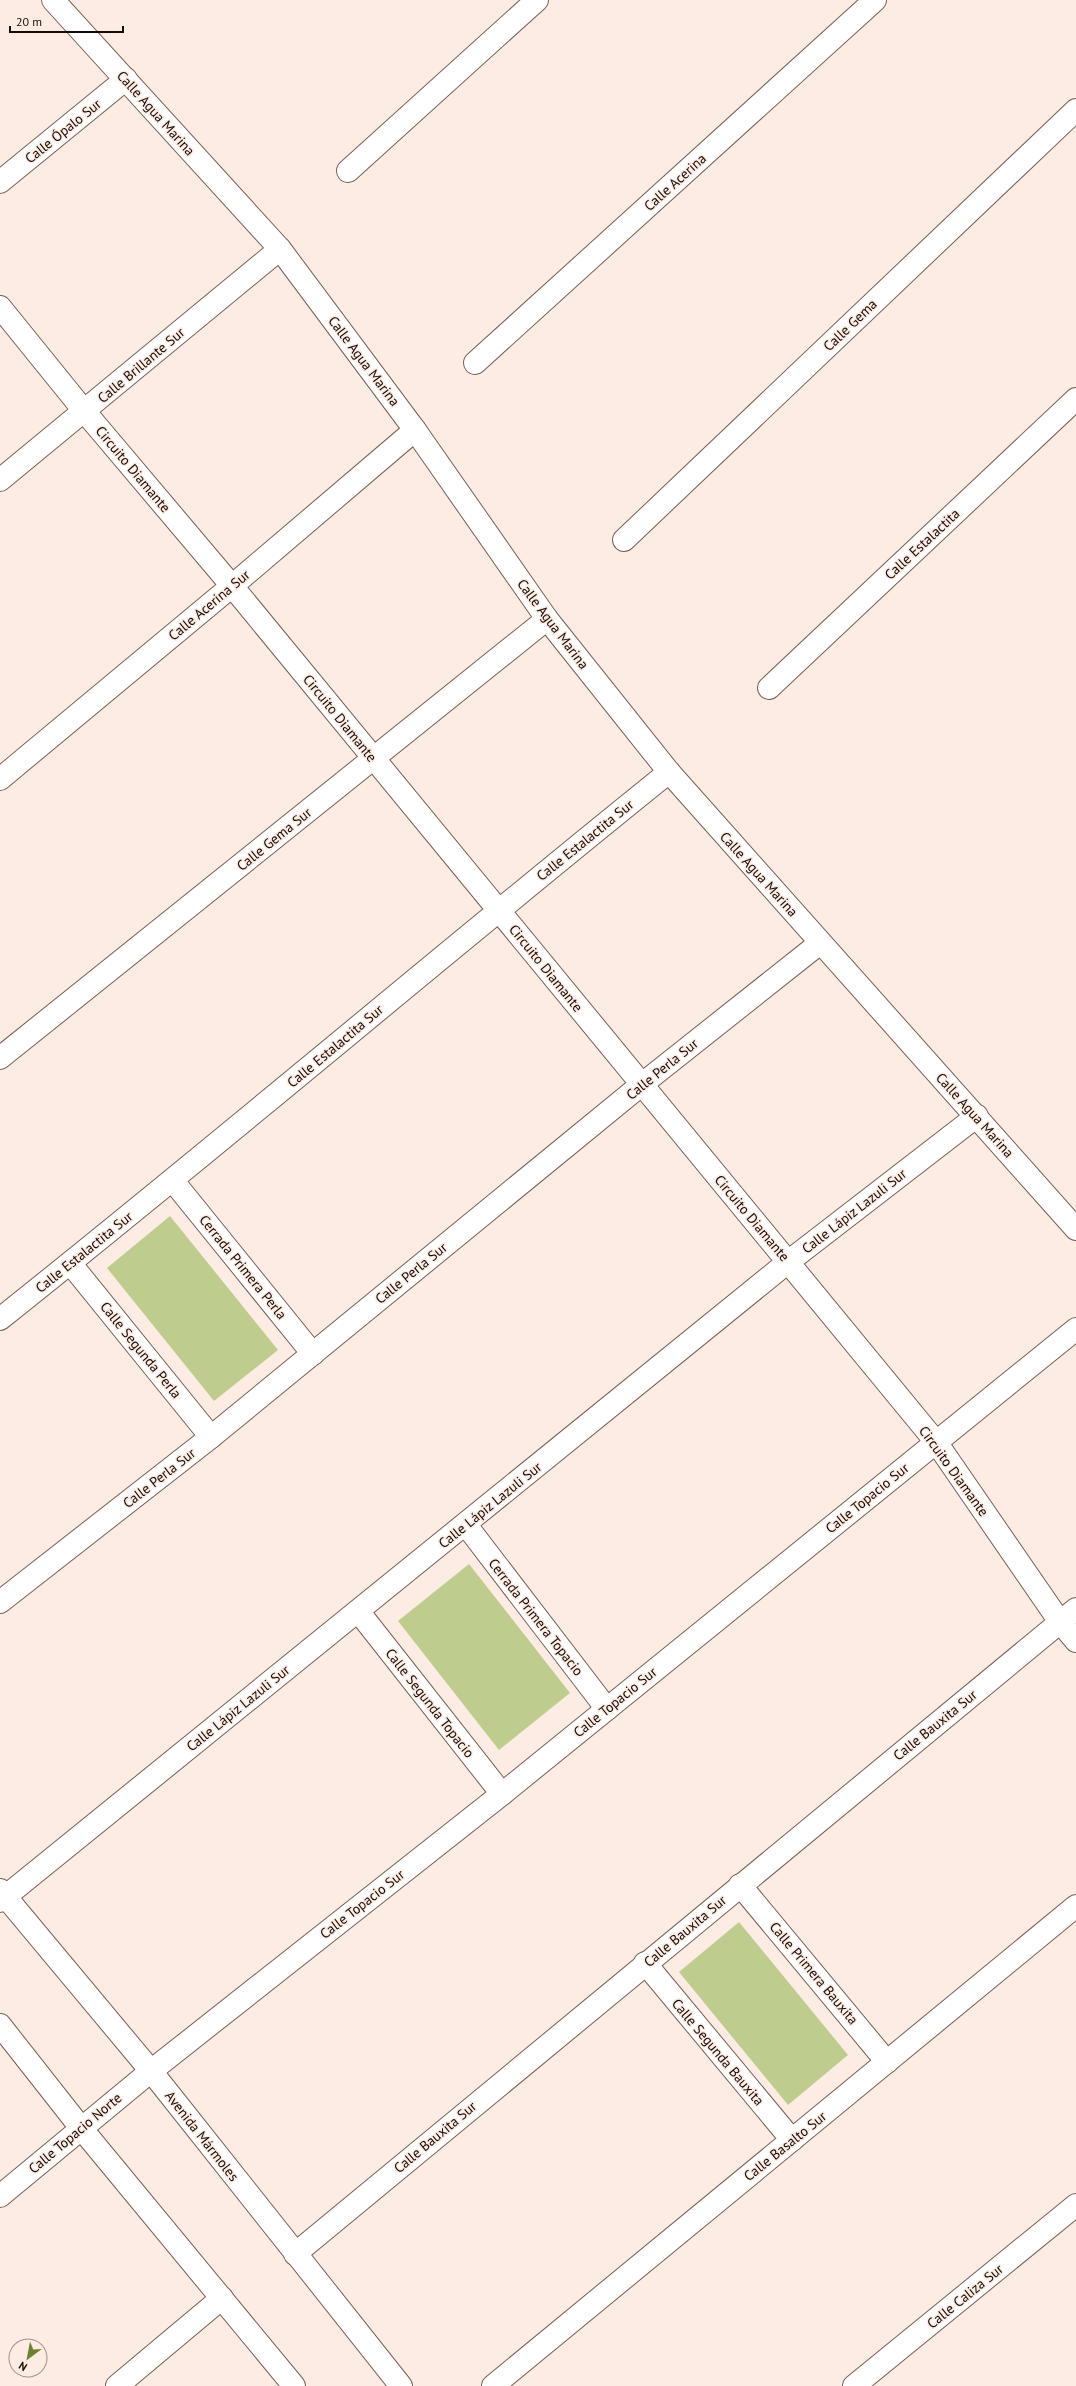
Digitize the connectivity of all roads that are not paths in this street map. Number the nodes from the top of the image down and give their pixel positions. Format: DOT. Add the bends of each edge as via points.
graph roads {
  1 [pos="53,0"];
  2 [pos="537,0"];
  3 [pos="875,0"];
  4 [pos="126,80"];
  5 [pos="1076,110"];
  6 [pos="348,171"];
  7 [pos="0,182"];
  8 [pos="280,249"];
  9 [pos="0,307"];
  10 [pos="475,363"];
  11 [pos="1076,399"];
  12 [pos="85,412"];
  13 [pos="415,430"];
  14 [pos="0,480"];
  15 [pos="624,540"];
  16 [pos="232,586"];
  17 [pos="547,619"];
  18 [pos="769,688"];
  19 [pos="374,759"];
  20 [pos="669,772"];
  21 [pos="0,779"];
  22 [pos="498,910"];
  23 [pos="820,943"];
  24 [pos="0,1058"];
  25 [pos="641,1085"];
  26 [pos="977,1116"];
  27 [pos="173,1181"];
  28 [pos="1076,1229"];
  29 [pos="788,1262"];
  30 [pos="70,1263"];
  31 [pos="0,1319"];
  32 [pos="1076,1329"];
  33 [pos="313,1354"];
  34 [pos="211,1437"];
  35 [pos="936,1442"];
  36 [pos="466,1525"];
  37 [pos="0,1602"];
  38 [pos="358,1611"];
  39 [pos="1068,1615"];
  40 [pos="1076,1641"];
  41 [pos="607,1709"];
  42 [pos="502,1794"];
  43 [pos="740,1885"];
  44 [pos="2,1896"];
  45 [pos="1076,1906"];
  46 [pos="645,1963"];
  47 [pos="0,2025"];
  48 [pos="887,2062"];
  49 [pos="151,2071"];
  50 [pos="81,2128"];
  51 [pos="792,2140"];
  52 [pos="0,2196"];
  53 [pos="1076,2205"];
  54 [pos="295,2254"];
  55 [pos="222,2298"];
  56 [pos="117,2386"];
  57 [pos="294,2386"];
  58 [pos="401,2386"];
  59 [pos="493,2386"];
  60 [pos="854,2386"];
  1 -- 4 [label="street, Calle Agua Marina"];
  2 -- 6 [label="street"];
  3 -- 10 [label="street, Calle Acerina"];
  4 -- 7 [label="street, Calle Ópalo Sur"];
  4 -- 8 [label="street, Calle Agua Marina"];
  5 -- 15 [label="street, Calle Gema"];
  8 -- 12 [label="street, Calle Brillante Sur"];
  8 -- 13 [label="street, Calle Agua Marina"];
  9 -- 12 [label="street, Circuito Diamante"];
  11 -- 18 [label="street, Calle Estalactita"];
  12 -- 14 [label="street, Calle Brillante Sur"];
  12 -- 16 [label="street, Circuito Diamante"];
  13 -- 16 [label="street, Calle Acerina Sur"];
  13 -- 17 [label="street, Calle Agua Marina"];
  16 -- 19 [label="street, Circuito Diamante"];
  16 -- 21 [label="street, Calle Acerina Sur"];
  17 -- 19 [label="street, Calle Gema Sur"];
  17 -- 20 [label="street, Calle Agua Marina"];
  19 -- 22 [label="street, Circuito Diamante"];
  19 -- 24 [label="street, Calle Gema Sur"];
  20 -- 22 [label="street, Calle Estalactita Sur"];
  20 -- 23 [label="street, Calle Agua Marina"];
  22 -- 25 [label="street, Circuito Diamante"];
  22 -- 27 [label="street, Calle Estalactita Sur"];
  23 -- 25 [label="street, Calle Perla Sur"];
  23 -- 26 [label="street, Calle Agua Marina"];
  25 -- 29 [label="street, Circuito Diamante"];
  25 -- 33 [label="street, Calle Perla Sur"];
  26 -- 28 [label="street, Calle Agua Marina"];
  26 -- 29 [label="street, Calle Lápiz Lazuli Sur"];
  27 -- 30 [label="street, Calle Estalactita Sur"];
  27 -- 33 [label="street, Cerrada Primera Perla"];
  29 -- 35 [label="street, Circuito Diamante"];
  29 -- 36 [label="street, Calle Lápiz Lazuli Sur"];
  30 -- 31 [label="street, Calle Estalactita Sur"];
  30 -- 34 [label="street, Calle Segunda Perla"];
  32 -- 35 [label="street, Calle Topacio Sur"];
  33 -- 34 [label="street, Calle Perla Sur"];
  34 -- 37 [label="street, Calle Perla Sur"];
  35 -- 39 [label="street, Circuito Diamante"];
  35 -- 41 [label="street, Calle Topacio Sur"];
  36 -- 38 [label="street, Calle Lápiz Lazuli Sur"];
  36 -- 41 [label="street, Cerrada Primera Topacio"];
  38 -- 42 [label="street, Calle Segunda Topacio"];
  38 -- 44 [label="street, Calle Lápiz Lazuli Sur"];
  39 -- 40 [label="street, Circuito Diamante"];
  39 -- 43 [label="street, Calle Bauxita Sur"];
  41 -- 42 [label="street, Calle Topacio Sur"];
  42 -- 49 [label="street, Calle Topacio Sur"];
  43 -- 46 [label="street, Calle Bauxita Sur"];
  43 -- 48 [label="street, Calle Primera Bauxita"];
  44 -- 49 [label="street, Avenida Mármoles"];
  45 -- 48 [label="street, Calle Basalto Sur"];
  46 -- 51 [label="street, Calle Segunda Bauxita"];
  46 -- 54 [label="street, Calle Bauxita Sur"];
  47 -- 50 [label="street"];
  48 -- 51 [label="street, Calle Basalto Sur"];
  49 -- 50 [label="street, Calle Topacio Norte"];
  49 -- 54 [label="street, Avenida Mármoles"];
  50 -- 52 [label="street, Calle Topacio Norte"];
  50 -- 55 [label="street"];
  51 -- 59 [label="street, Calle Basalto Sur"];
  53 -- 60 [label="street, Calle Caliza Sur"];
  54 -- 58 [label="street, Avenida Mármoles"];
  55 -- 56 [label="street"];
  55 -- 57 [label="street"];
}
